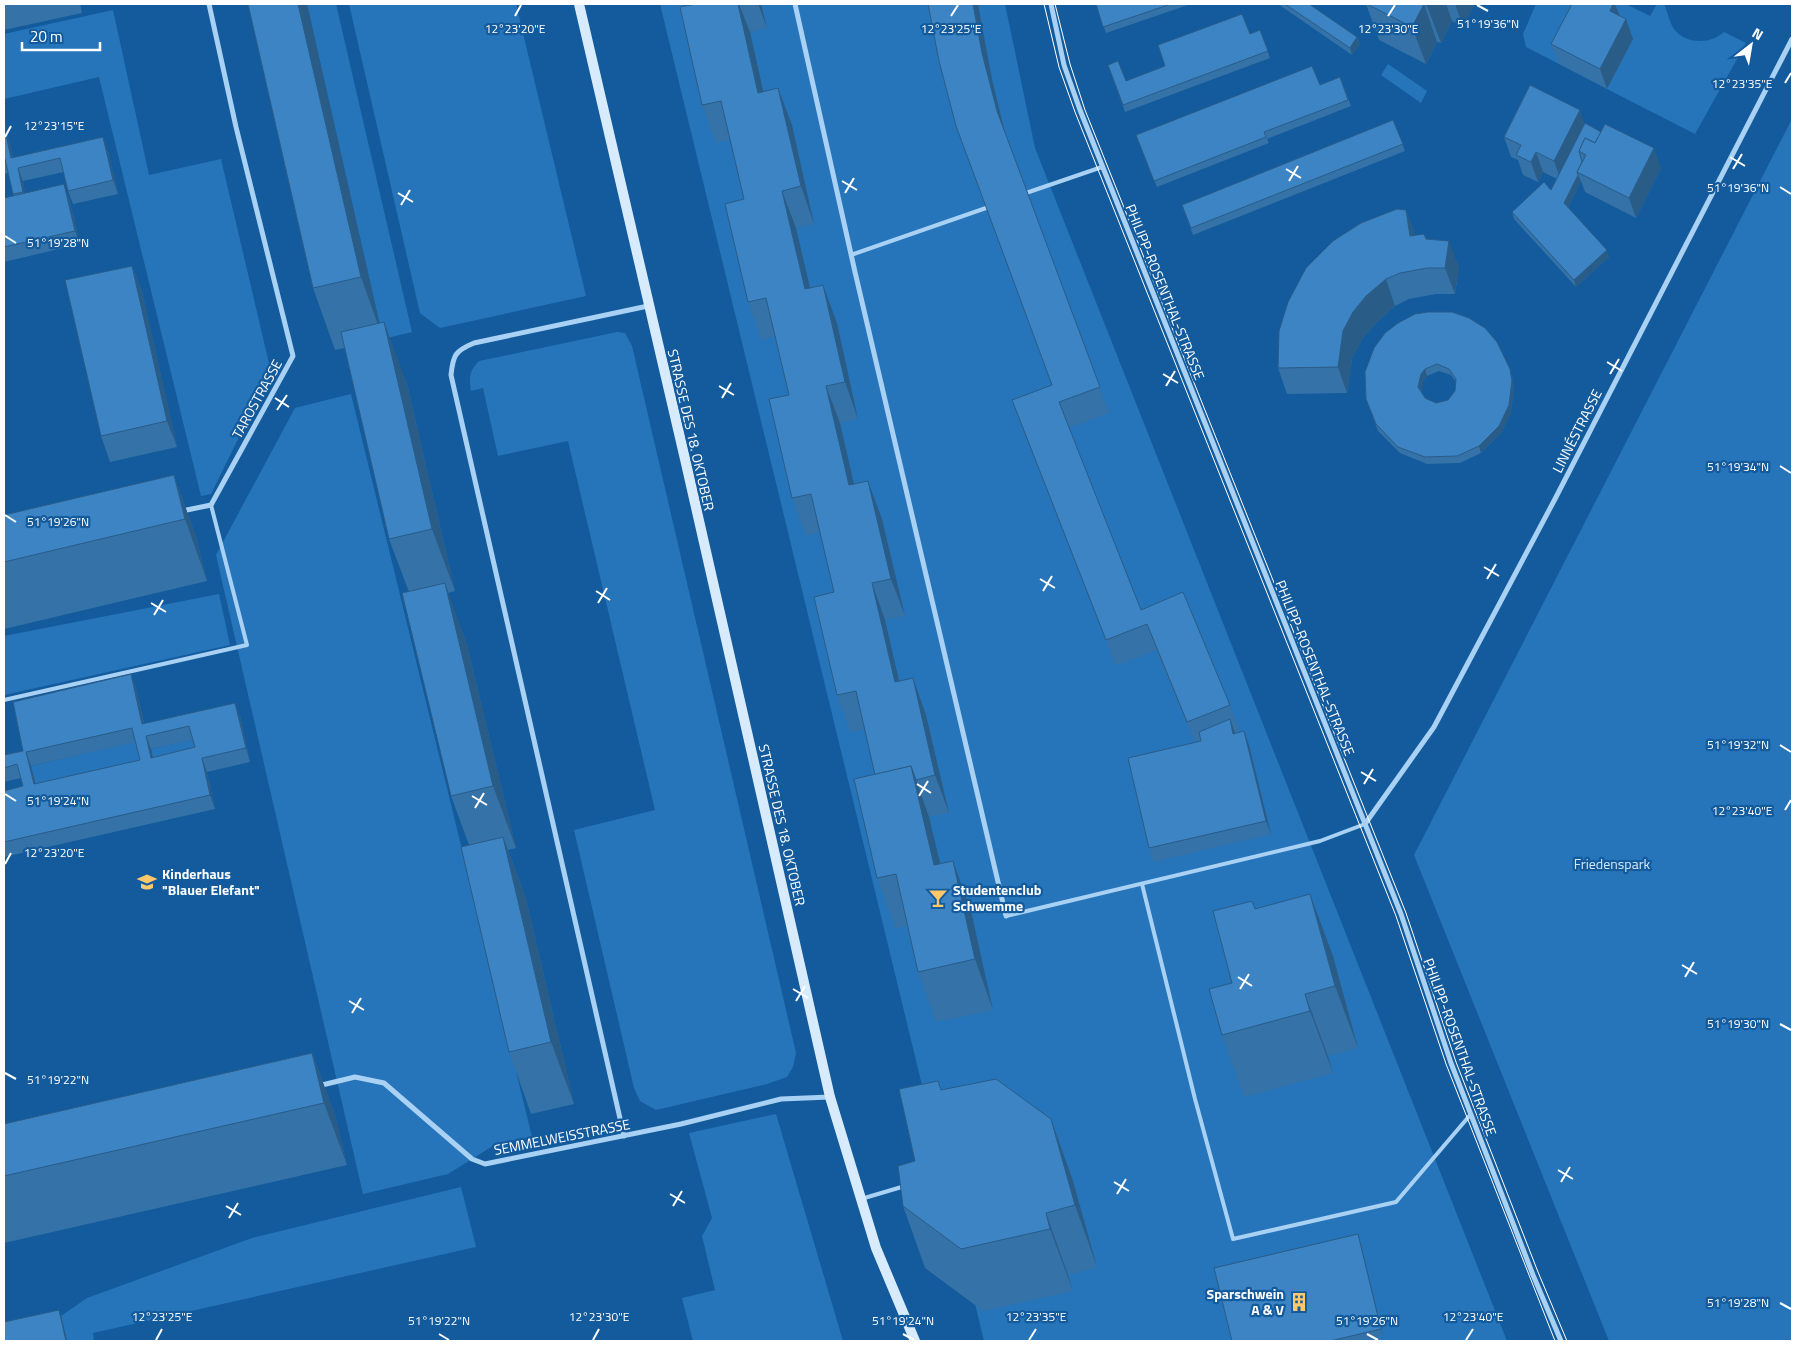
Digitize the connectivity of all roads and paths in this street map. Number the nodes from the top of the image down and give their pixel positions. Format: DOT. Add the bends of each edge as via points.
graph roads {
  1 [pos="209,4"];
  2 [pos="579,4"];
  3 [pos="795,4"];
  4 [pos="1051,4"];
  5 [pos="1792,39"];
  6 [pos="1102,167"];
  7 [pos="1026,192"];
  8 [pos="986,208"];
  9 [pos="851,255"];
  10 [pos="648,306"];
  11 [pos="211,505"];
  12 [pos="174,513"];
  13 [pos="4,700"];
  14 [pos="1365,824"];
  15 [pos="1142,884"];
  16 [pos="1006,916"];
  17 [pos="314,1087"];
  18 [pos="830,1098"];
  19 [pos="1471,1114"];
  20 [pos="624,1136"];
  21 [pos="914,1184"];
  22 [pos="862,1199"];
  23 [pos="915,1341"];
  24 [pos="1561,1341"];
  1 -- 11 [label="street, TAROSTRASSE" via="293,356"];
  2 -- 10 [label="main road, STRASSE DES 18. OKTOBER"];
  3 -- 9 [label="street"];
  4 -- 6 [label="street, PHILIPP-ROSENTHAL-STRASSE" via="1064,65"];
  5 -- 14 [label="street, LINNÉSTRASSE" via="1555,500 1434,727"];
  6 -- 7 [label="lane"];
  6 -- 14 [label="street, PHILIPP-ROSENTHAL-STRASSE"];
  8 -- 9 [label="lane"];
  9 -- 16 [label="street"];
  10 -- 18 [label="main road, STRASSE DES 18. OKTOBER"];
  10 -- 20 [label="street" via="474,343 462,348 453,358 451,375"];
  11 -- 12 [label="street"];
  11 -- 13 [label="lane" via="247,644"];
  14 -- 15 [label="lane" via="1320,841"];
  14 -- 19 [label="street, PHILIPP-ROSENTHAL-STRASSE" via="1401,914"];
  15 -- 16 [label="lane"];
  15 -- 19 [label="lane" via="1233,1240 1396,1202"];
  17 -- 20 [label="street, SEMMELWEISSTRASSE" via="355,1077 384,1083 472,1159 485,1164"];
  18 -- 20 [label="street, SEMMELWEISSTRASSE" via="781,1099"];
  18 -- 22 [label="main road, STRASSE DES 18. OKTOBER"];
  19 -- 24 [label="street, PHILIPP-ROSENTHAL-STRASSE"];
  21 -- 22 [label="lane"];
  22 -- 23 [label="main road, STRASSE DES 18. OKTOBER" via="876,1248"];
}
